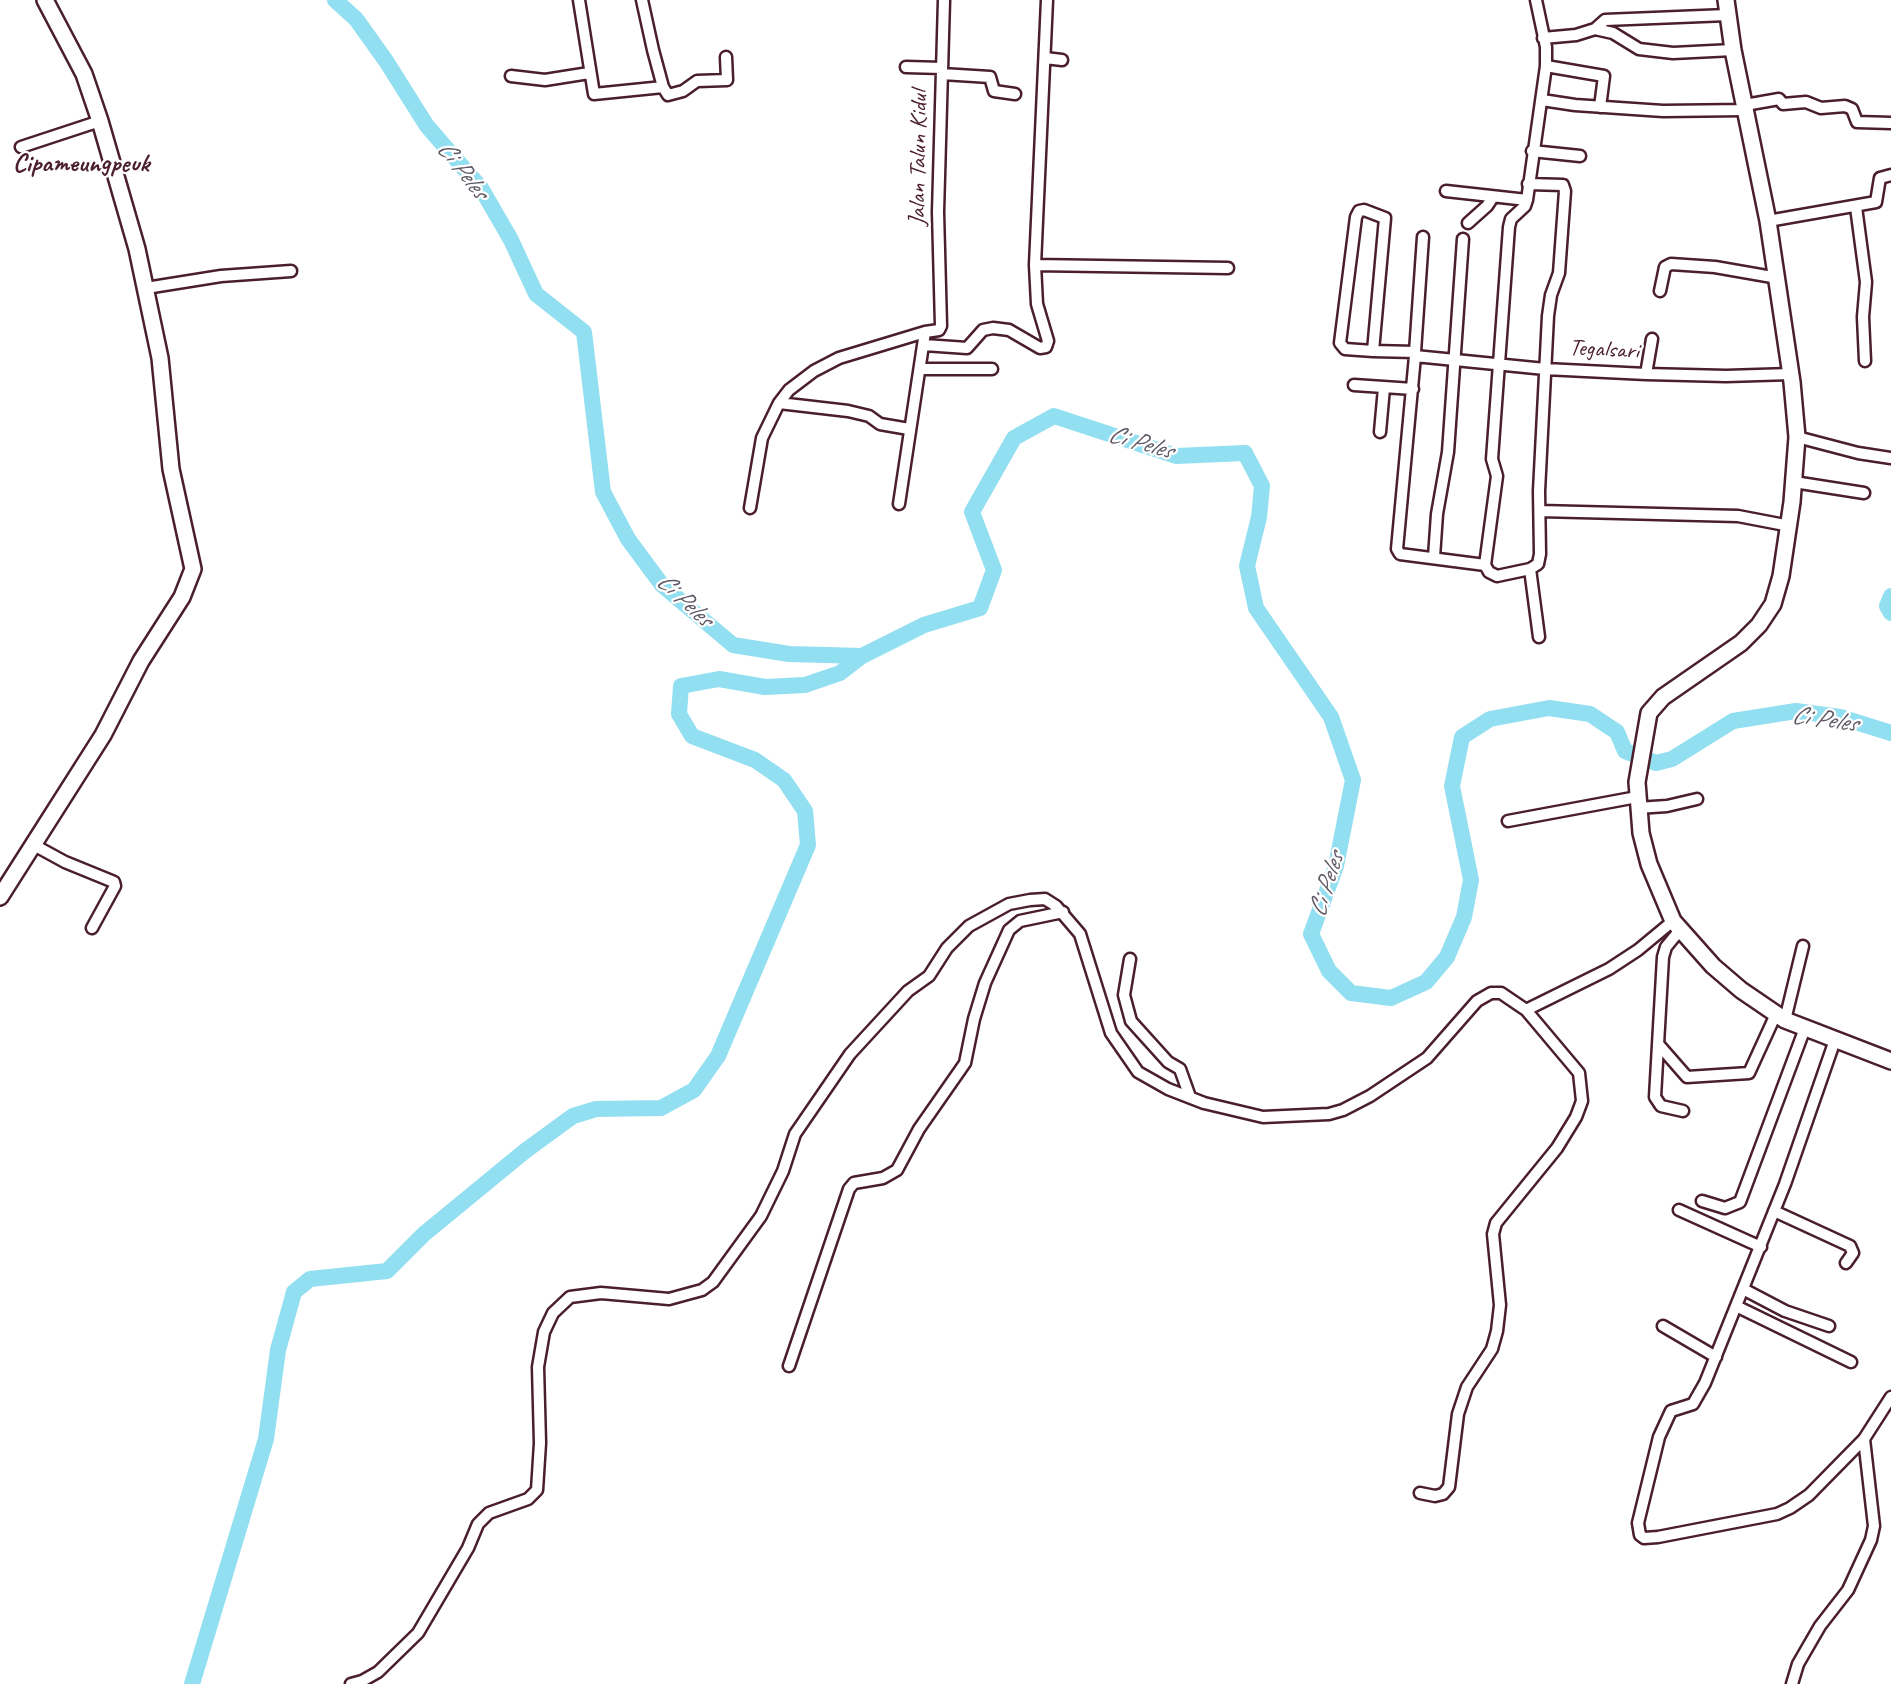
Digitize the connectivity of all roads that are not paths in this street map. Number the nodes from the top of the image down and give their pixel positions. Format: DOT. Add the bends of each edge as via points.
graph roads {
  1 [pos="45,0"];
  2 [pos="579,0"];
  3 [pos="642,0"];
  4 [pos="944,0"];
  5 [pos="1047,0"];
  6 [pos="1536,0"];
  7 [pos="1727,8"];
  8 [pos="1595,30"];
  9 [pos="1543,38"];
  10 [pos="1733,50"];
  11 [pos="726,57"];
  12 [pos="1045,58"];
  13 [pos="1062,60"];
  14 [pos="1546,66"];
  15 [pos="906,67"];
  16 [pos="942,71"];
  17 [pos="589,73"];
  18 [pos="511,76"];
  19 [pos="663,87"];
  20 [pos="1015,94"];
  21 [pos="1542,100"];
  22 [pos="1600,107"];
  23 [pos="1745,107"];
  24 [pos="100,121"];
  25 [pos="1891,123"];
  26 [pos="21,147"];
  27 [pos="1532,151"];
  28 [pos="1580,156"];
  29 [pos="1891,175"];
  30 [pos="1528,184"];
  31 [pos="1446,191"];
  32 [pos="1493,197"];
  33 [pos="1527,200"];
  34 [pos="1856,207"];
  35 [pos="1768,221"];
  36 [pos="1468,223"];
  37 [pos="1423,237"];
  38 [pos="1463,239"];
  39 [pos="1035,265"];
  40 [pos="1228,268"];
  41 [pos="291,271"];
  42 [pos="1778,278"];
  43 [pos="146,288"];
  44 [pos="1660,291"];
  45 [pos="925,332"];
  46 [pos="1652,339"];
  47 [pos="924,345"];
  48 [pos="1373,351"];
  49 [pos="1415,354"];
  50 [pos="1455,358"];
  51 [pos="1865,361"];
  52 [pos="1500,363"];
  53 [pos="921,369"];
  54 [pos="992,369"];
  55 [pos="1545,369"];
  56 [pos="1646,374"];
  57 [pos="1791,374"];
  58 [pos="1354,385"];
  59 [pos="1384,388"];
  60 [pos="1413,389"];
  61 [pos="779,403"];
  62 [pos="909,429"];
  63 [pos="1380,432"];
  64 [pos="1797,437"];
  65 [pos="1891,458"];
  66 [pos="1794,482"];
  67 [pos="1864,493"];
  68 [pos="899,504"];
  69 [pos="750,508"];
  70 [pos="1540,511"];
  71 [pos="1790,526"];
  72 [pos="1434,557"];
  73 [pos="1485,565"];
  74 [pos="1530,569"];
  75 [pos="1539,637"];
  76 [pos="1637,796"];
  77 [pos="1697,799"];
  78 [pos="1508,821"];
  79 [pos="32,844"];
  80 [pos="0,897"];
  81 [pos="1063,912"];
  82 [pos="1677,925"];
  83 [pos="92,928"];
  84 [pos="1803,946"];
  85 [pos="1130,959"];
  86 [pos="1526,1010"];
  87 [pos="1781,1017"];
  88 [pos="1805,1028"];
  89 [pos="1835,1040"];
  90 [pos="1659,1045"];
  91 [pos="1891,1061"];
  92 [pos="1190,1097"];
  93 [pos="1683,1111"];
  94 [pos="1702,1202"];
  95 [pos="1679,1210"];
  96 [pos="1774,1211"];
  97 [pos="1761,1247"];
  98 [pos="1846,1263"];
  99 [pos="1743,1289"];
  100 [pos="1736,1306"];
  101 [pos="1663,1326"];
  102 [pos="1829,1326"];
  103 [pos="1716,1357"];
  104 [pos="1851,1362"];
  105 [pos="789,1366"];
  106 [pos="1891,1397"];
  107 [pos="1864,1439"];
  108 [pos="1420,1494"];
  109 [pos="351,1684"];
  110 [pos="1792,1684"];
  1 -- 24 [label="main road" via="76,57"];
  2 -- 17 [label="street"];
  3 -- 19 [label="street"];
  4 -- 16 [label="street, Jalan Talun Kidul"];
  5 -- 12 [label="street"];
  6 -- 9 [label="street"];
  7 -- 8 [label="street" via="1605,20"];
  7 -- 10 [label="main road"];
  8 -- 9 [label="street"];
  8 -- 10 [label="street" via="1613,33 1639,49 1673,53"];
  9 -- 14 [label="street"];
  10 -- 23 [label="main road"];
  11 -- 19 [label="street" via="728,77 724,82 697,81 673,95 668,95"];
  12 -- 13 [label="street"];
  12 -- 39 [label="street"];
  14 -- 21 [label="street"];
  14 -- 22 [label="street" via="1604,76"];
  15 -- 16 [label="street"];
  16 -- 20 [label="street" via="990,77 994,91"];
  16 -- 45 [label="street, Jalan Talun Kidul" via="940,317 939,330"];
  17 -- 18 [label="street" via="545,80"];
  17 -- 19 [label="street" via="595,95"];
  21 -- 22 [label="street"];
  21 -- 27 [label="street"];
  22 -- 23 [label="street" via="1663,111"];
  23 -- 25 [label="street" via="1779,99 1784,104 1806,102 1821,108 1845,106 1852,109 1857,122"];
  23 -- 35 [label="main road"];
  24 -- 26 [label="street"];
  24 -- 43 [label="main road"];
  27 -- 28 [label="street"];
  27 -- 30 [label="street"];
  29 -- 34 [label="street" via="1880,177 1876,202"];
  30 -- 33 [label="street"];
  30 -- 55 [label="street" via="1564,187"];
  31 -- 32 [label="street"];
  32 -- 33 [label="street"];
  32 -- 36 [label="street"];
  33 -- 52 [label="street" via="1509,227"];
  34 -- 35 [label="street"];
  34 -- 51 [label="street" via="1866,282"];
  35 -- 42 [label="main road"];
  37 -- 49 [label="street"];
  38 -- 50 [label="street"];
  39 -- 40 [label="street"];
  39 -- 47 [label="street" via="1037,304 1048,341 1046,347 1040,348 1009,330 993,328 983,330 967,348"];
  41 -- 43 [label="street" via="222,276"];
  42 -- 44 [label="street" via="1671,264 1665,267"];
  42 -- 57 [label="main road"];
  43 -- 79 [label="main road" via="160,358 171,470 193,569 182,597 141,661 103,735"];
  45 -- 47 [label="street"];
  45 -- 61 [label="street" via="839,358 814,371"];
  46 -- 56 [label="street"];
  47 -- 53 [label="street"];
  48 -- 48 [label="street, Tegalsari" via="1385,218 1364,210 1356,217 1340,344 1345,349"];
  48 -- 49 [label="street, Tegalsari"];
  49 -- 50 [label="street, Tegalsari"];
  49 -- 60 [label="street"];
  50 -- 52 [label="street, Tegalsari"];
  50 -- 72 [label="street"];
  52 -- 55 [label="street, Tegalsari"];
  52 -- 73 [label="street" via="1492,459 1497,476"];
  53 -- 54 [label="street"];
  53 -- 62 [label="street"];
  55 -- 56 [label="street, Tegalsari"];
  55 -- 70 [label="street"];
  56 -- 57 [label="street, Tegalsari"];
  57 -- 64 [label="main road"];
  58 -- 59 [label="street"];
  59 -- 60 [label="street"];
  59 -- 63 [label="street"];
  60 -- 72 [label="street" via="1397,549 1400,554"];
  61 -- 62 [label="street" via="848,411 869,416 880,424"];
  61 -- 69 [label="street" via="762,438"];
  62 -- 68 [label="street"];
  64 -- 65 [label="street"];
  64 -- 66 [label="main road"];
  66 -- 67 [label="street"];
  66 -- 71 [label="main road"];
  70 -- 71 [label="street" via="1738,516"];
  70 -- 74 [label="street" via="1540,554 1538,564"];
  71 -- 76 [label="main road" via="1773,604 1759,625 1741,643 1655,703 1649,713"];
  72 -- 73 [label="street"];
  73 -- 74 [label="street" via="1497,576"];
  74 -- 75 [label="street"];
  76 -- 77 [label="street" via="1667,806"];
  76 -- 78 [label="street"];
  76 -- 82 [label="main road" via="1649,864"];
  79 -- 80 [label="main road"];
  79 -- 83 [label="street" via="114,882"];
  81 -- 92 [label="street" via="1080,934 1100,1007 1110,1033 1126,1057 1138,1072"];
  81 -- 105 [label="street" via="1020,921 1009,930 985,983 965,1063 919,1129 897,1170 883,1178 854,1183 849,1189"];
  81 -- 109 [label="street" via="1045,899 1009,904 969,926 947,948 929,976 908,991 833,1077 795,1134 783,1171 761,1216 713,1282 702,1290 669,1299 587,1294 562,1302 544,1332 538,1367 537,1490 528,1499 489,1513 478,1524 418,1633 378,1672"];
  82 -- 86 [label="street" via="1609,969"];
  82 -- 87 [label="main road" via="1713,966"];
  82 -- 90 [label="street" via="1663,957"];
  84 -- 87 [label="street"];
  85 -- 92 [label="street" via="1124,995 1131,1021 1168,1062 1180,1069"];
  86 -- 92 [label="street" via="1501,993 1484,995 1427,1058 1370,1096 1329,1114 1263,1117"];
  86 -- 108 [label="street" via="1579,1073 1581,1107 1557,1148 1496,1223 1493,1234 1500,1305 1492,1349 1467,1387 1458,1414 1449,1487 1435,1496"];
  87 -- 88 [label="main road"];
  87 -- 90 [label="street" via="1749,1073 1687,1077"];
  88 -- 89 [label="main road"];
  88 -- 94 [label="street" via="1740,1202 1725,1208"];
  89 -- 91 [label="main road"];
  89 -- 96 [label="street"];
  90 -- 93 [label="street" via="1655,1097 1661,1106"];
  95 -- 97 [label="street"];
  96 -- 97 [label="street"];
  96 -- 98 [label="street" via="1850,1246 1853,1253"];
  97 -- 99 [label="street"];
  99 -- 100 [label="street"];
  99 -- 102 [label="street" via="1785,1311"];
  100 -- 103 [label="street"];
  100 -- 104 [label="street"];
  101 -- 103 [label="street"];
  103 -- 107 [label="street" via="1693,1404 1671,1411 1659,1437 1638,1524 1644,1538 1783,1511 1809,1494"];
  106 -- 107 [label="street"];
  107 -- 110 [label="street" via="1874,1526 1871,1540 1848,1590 1820,1626 1798,1664"];
}
